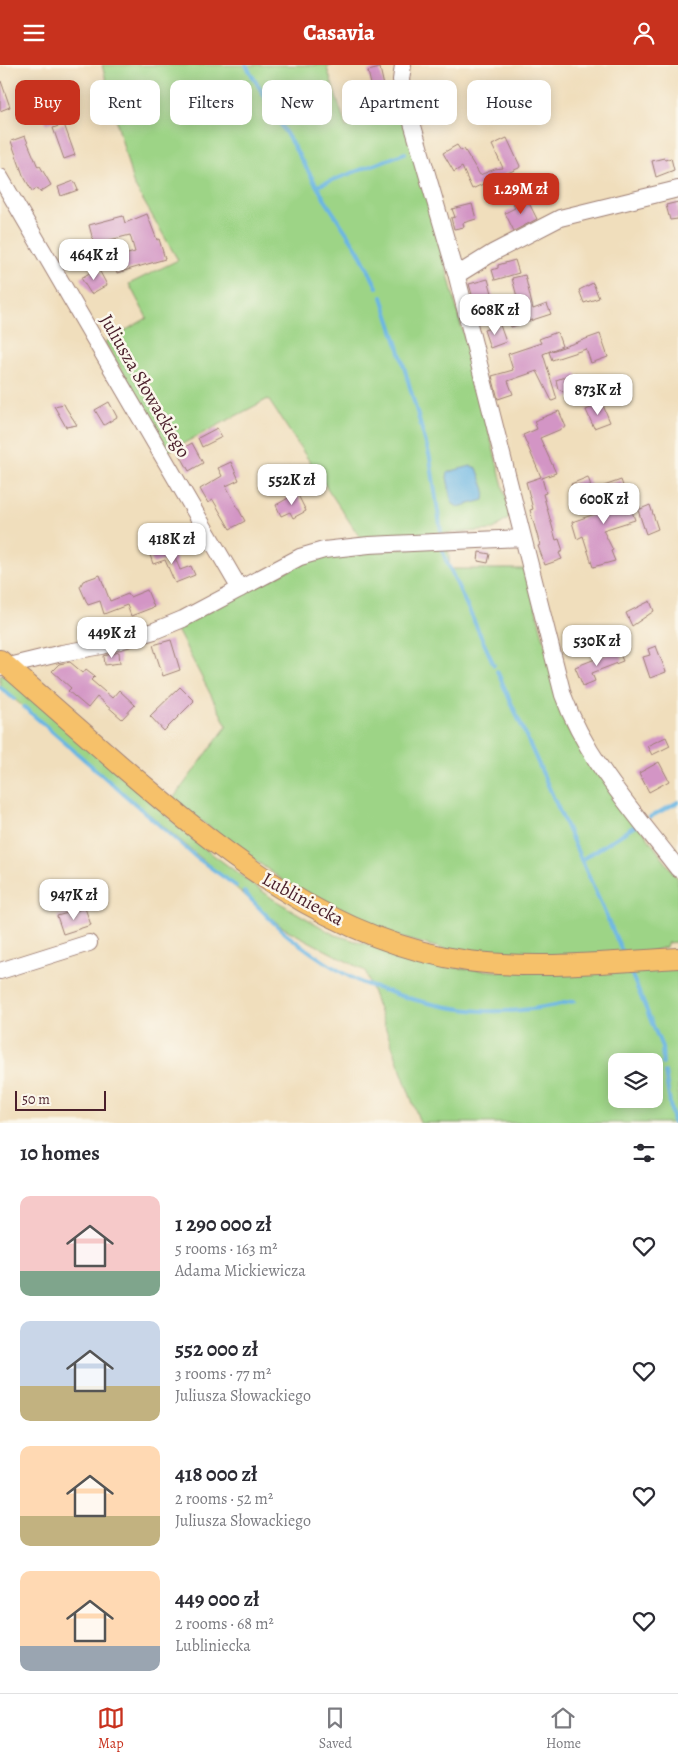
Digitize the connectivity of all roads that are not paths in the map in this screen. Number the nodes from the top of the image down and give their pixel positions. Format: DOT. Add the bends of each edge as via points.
graph roads {
  1 [pos="403,65"];
  2 [pos="0,177"];
  3 [pos="678,189"];
  4 [pos="457,275"];
  5 [pos="523,538"];
  6 [pos="240,589"];
  7 [pos="2,665"];
  8 [pos="678,869"];
  9 [pos="88,943"];
  10 [pos="678,958"];
  11 [pos="0,971"];
  1 -- 4 [label="street" via="403,92"];
  2 -- 6 [label="street, Juliusza Słowackiego"];
  3 -- 4 [label="street" via="560,218"];
  4 -- 5 [label="street"];
  5 -- 6 [label="street" via="336,548 300,557"];
  5 -- 8 [label="street" via="556,668 578,731 600,766"];
  6 -- 7 [label="street" via="183,619 142,635 25,663"];
  7 -- 10 [label="main road, Lubliniecka" via="224,850 302,901 358,929 423,952 467,961 548,965"];
  9 -- 11 [label="street"];
}
